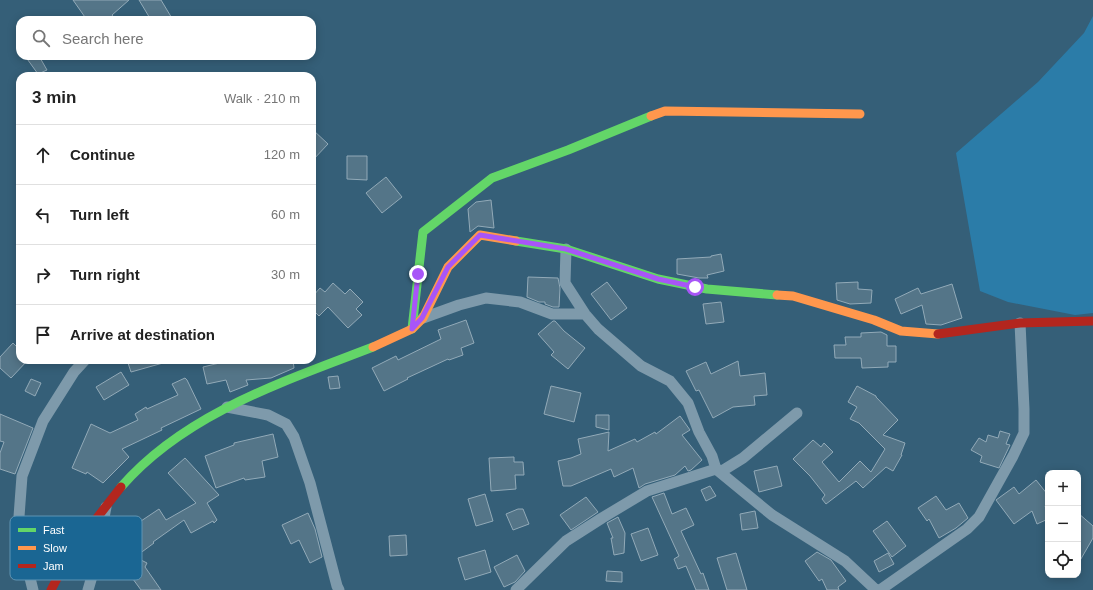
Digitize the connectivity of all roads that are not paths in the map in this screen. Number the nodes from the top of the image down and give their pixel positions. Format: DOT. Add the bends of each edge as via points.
graph roads {
  1 [pos="860,114"];
  2 [pos="566,249"];
  3 [pos="585,314"];
  4 [pos="422,318"];
  5 [pos="1093,321"];
  6 [pos="1020,323"];
  7 [pos="412,329"];
  8 [pos="81,364"];
  9 [pos="227,407"];
  10 [pos="797,413"];
  11 [pos="716,469"];
  12 [pos="107,504"];
  13 [pos="19,516"];
  14 [pos="98,516"];
  15 [pos="105,516"];
  16 [pos="30,580"];
  17 [pos="56,580"];
  18 [pos="91,580"];
  19 [pos="33,590"];
  20 [pos="51,590"];
  21 [pos="88,590"];
  22 [pos="340,590"];
  23 [pos="516,590"];
  24 [pos="876,590"];
  25 [pos="880,590"];
  1 -- 7 [label="street" via="665,111 492,178 423,232"];
  2 -- 3 [label="street" via="565,283"];
  2 -- 4 [label="street" via="480,235 448,267"];
  2 -- 6 [label="street" via="658,279 707,289 793,296 874,320 901,331 940,334"];
  3 -- 4 [label="street" via="552,314 520,302 486,298"];
  3 -- 11 [label="street" via="598,329 641,366 670,381 688,403"];
  4 -- 7 [label="street"];
  5 -- 6 [label="street"];
  6 -- 25 [label="street" via="1024,433 1014,456 979,518"];
  7 -- 9 [label="street"];
  8 -- 13 [label="street" via="43,421 22,476"];
  9 -- 12 [label="street" via="186,430 152,457"];
  9 -- 22 [label="street" via="268,415 286,424 294,437 310,483"];
  10 -- 11 [label="street" via="743,458 722,471"];
  11 -- 23 [label="street" via="648,491 602,518 566,541"];
  11 -- 24 [label="street" via="772,515 845,561"];
  12 -- 14 [label="street"];
  12 -- 15 [label="street"];
  16 -- 19 [label="street"];
  17 -- 20 [label="street"];
  18 -- 21 [label="street"];
}
